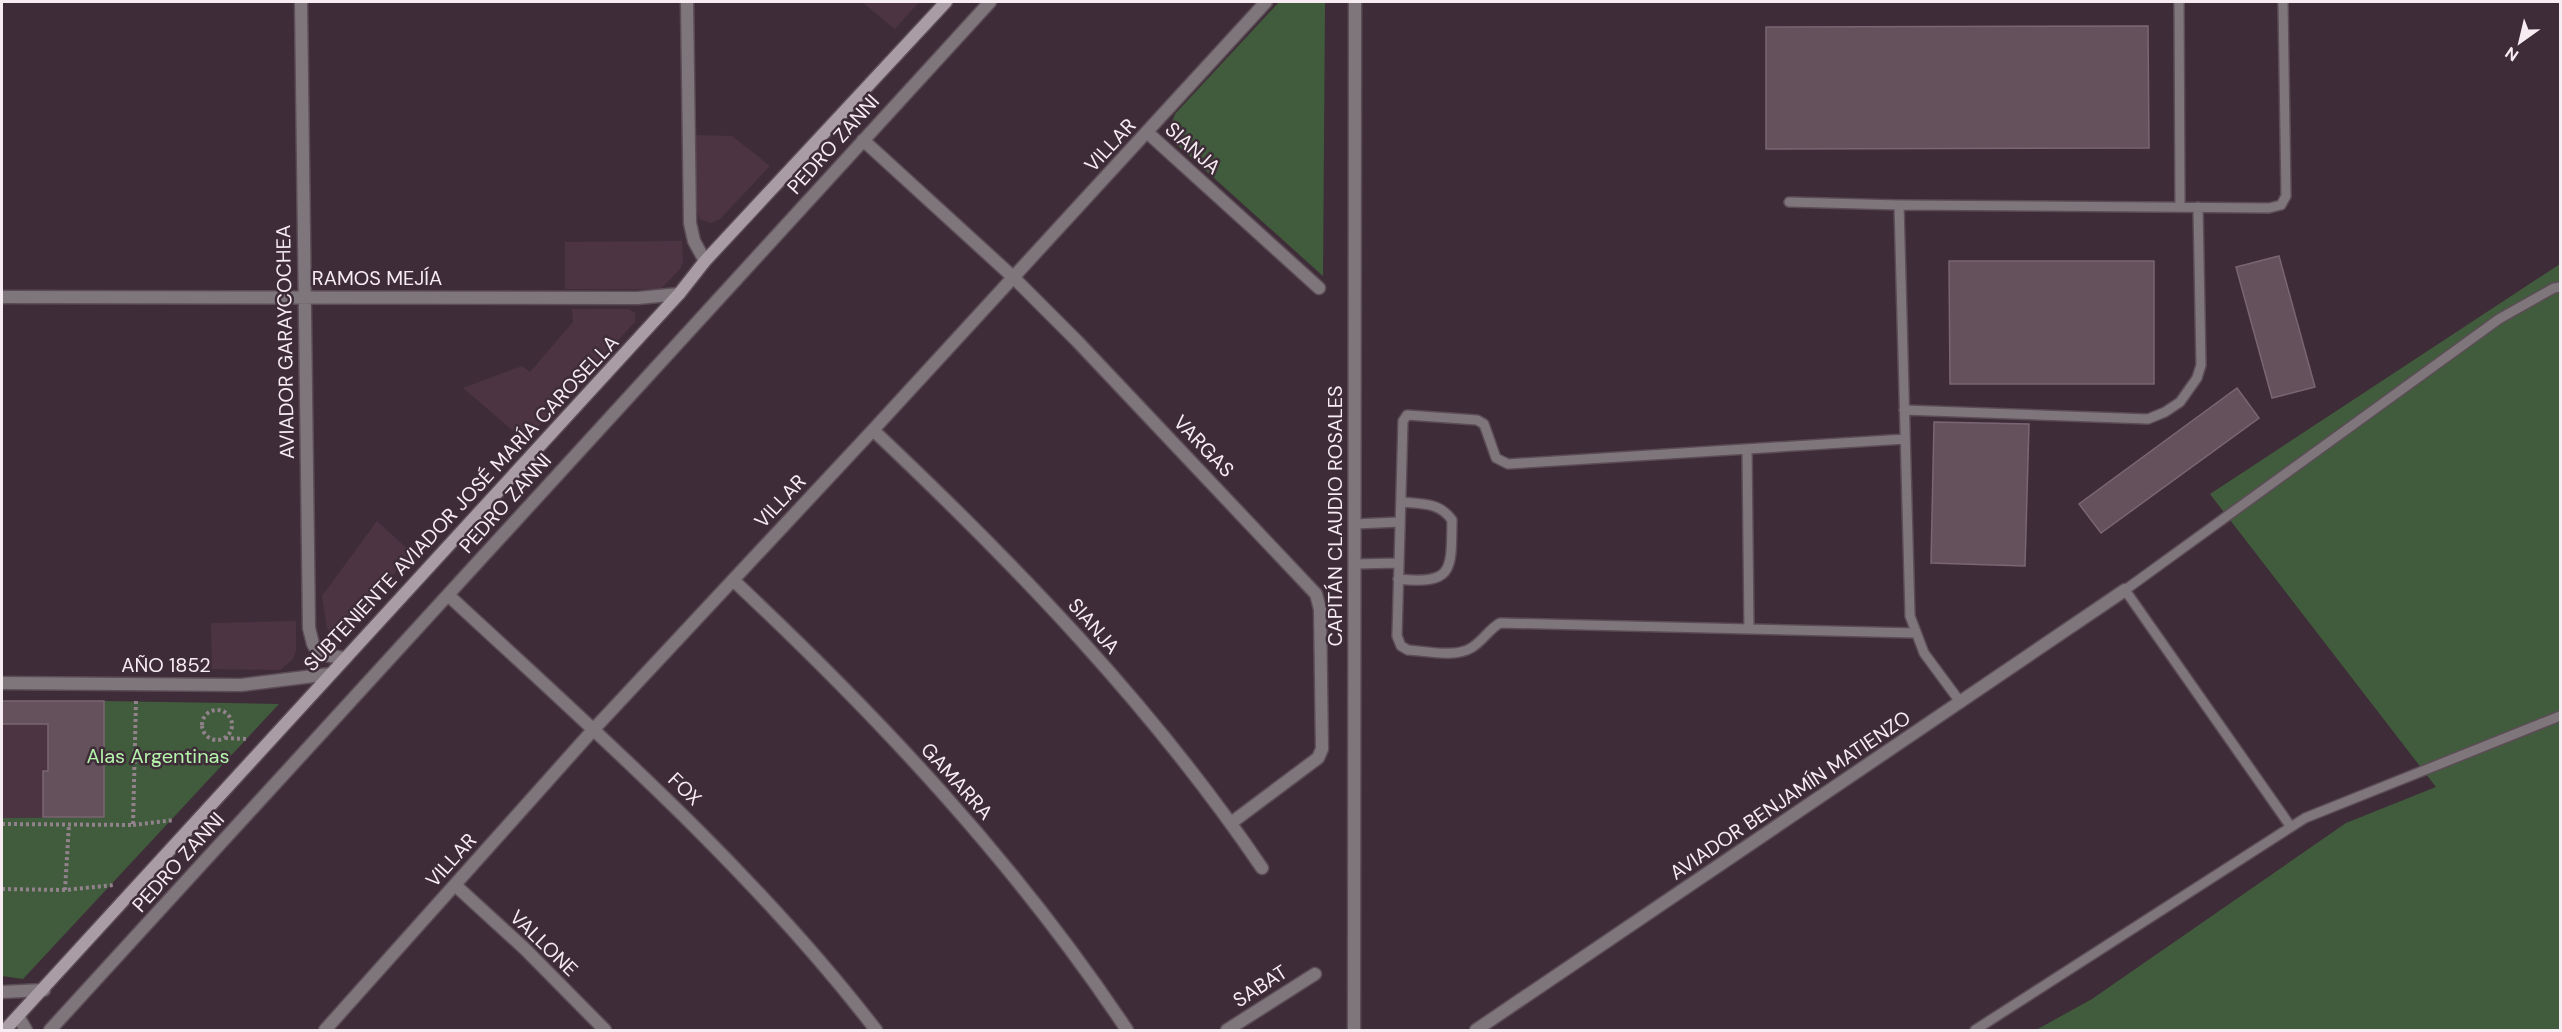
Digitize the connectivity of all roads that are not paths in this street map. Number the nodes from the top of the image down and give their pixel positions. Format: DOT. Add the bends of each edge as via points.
graph roads {
  1 [pos="301,2"];
  2 [pos="687,2"];
  3 [pos="946,2"];
  4 [pos="990,2"];
  5 [pos="1266,2"];
  6 [pos="1355,2"];
  7 [pos="2179,2"];
  8 [pos="2283,2"];
  9 [pos="1148,133"];
  10 [pos="863,140"];
  11 [pos="1789,202"];
  12 [pos="1899,205"];
  13 [pos="2180,207"];
  14 [pos="2198,207"];
  15 [pos="705,261"];
  16 [pos="1013,277"];
  17 [pos="2560,287"];
  18 [pos="1319,288"];
  19 [pos="679,294"];
  20 [pos="2,297"];
  21 [pos="304,297"];
  22 [pos="1904,410"];
  23 [pos="873,430"];
  24 [pos="1905,439"];
  25 [pos="1747,449"];
  26 [pos="1401,502"];
  27 [pos="1400,522"];
  28 [pos="1355,524"];
  29 [pos="1355,564"];
  30 [pos="1399,564"];
  31 [pos="1398,579"];
  32 [pos="733,580"];
  33 [pos="2125,590"];
  34 [pos="448,595"];
  35 [pos="1749,629"];
  36 [pos="1915,633"];
  37 [pos="344,658"];
  38 [pos="330,674"];
  39 [pos="2,683"];
  40 [pos="1961,703"];
  41 [pos="2560,716"];
  42 [pos="593,730"];
  43 [pos="1231,823"];
  44 [pos="2291,827"];
  45 [pos="1262,868"];
  46 [pos="455,885"];
  47 [pos="1315,974"];
  48 [pos="44,990"];
  49 [pos="2,992"];
  50 [pos="18,1016"];
  51 [pos="5,1030"];
  52 [pos="26,1030"];
  53 [pos="50,1030"];
  54 [pos="325,1030"];
  55 [pos="605,1030"];
  56 [pos="876,1030"];
  57 [pos="1127,1030"];
  58 [pos="1227,1030"];
  59 [pos="1354,1030"];
  60 [pos="1476,1030"];
  61 [pos="1975,1030"];
  1 -- 21 [label="street, AVIADOR GARAYCOCHEA"];
  2 -- 15 [label="street" via="690,223"];
  3 -- 15 [label="street, SUBTENIENTE AVIADOR JOSÉ MARÍA CAROSELLA"];
  4 -- 10 [label="street, PEDRO ZANNI"];
  5 -- 9 [label="street, VILLAR"];
  6 -- 28 [label="street, CAPITÁN CLAUDIO ROSALES"];
  7 -- 13 [label="lane"];
  8 -- 14 [label="lane" via="2286,196 2282,205 2269,208"];
  9 -- 16 [label="street, VILLAR"];
  9 -- 18 [label="street, SIANJA"];
  10 -- 16 [label="street, VARGAS"];
  10 -- 34 [label="street, PEDRO ZANNI"];
  11 -- 12 [label="lane"];
  12 -- 13 [label="lane"];
  12 -- 22 [label="lane"];
  13 -- 14 [label="lane"];
  14 -- 22 [label="lane" via="2201,365 2189,391 2165,412 2148,419"];
  15 -- 19 [label="street, SUBTENIENTE AVIADOR JOSÉ MARÍA CAROSELLA"];
  16 -- 23 [label="street, VILLAR"];
  16 -- 43 [label="street, VARGAS" via="1316,594 1320,609 1322,749 1318,758"];
  17 -- 33 [label="lane" via="2499,319"];
  19 -- 21 [label="street, RAMOS MEJÍA" via="638,298"];
  19 -- 37 [label="street, SUBTENIENTE AVIADOR JOSÉ MARÍA CAROSELLA"];
  20 -- 21 [label="street, RAMOS MEJÍA"];
  21 -- 37 [label="street, AVIADOR GARAYCOCHEA" via="309,628 319,654"];
  22 -- 24 [label="lane"];
  23 -- 32 [label="street, VILLAR"];
  23 -- 43 [label="street, SIANJA" via="1065,621 1189,767"];
  24 -- 25 [label="lane"];
  24 -- 36 [label="lane" via="1910,616"];
  25 -- 26 [label="lane" via="1508,464 1496,458 1484,424 1477,420 1407,415 1403,421"];
  25 -- 35 [label="lane"];
  26 -- 27 [label="lane"];
  26 -- 31 [label="lane" via="1438,506 1449,515 1451,563 1434,580"];
  27 -- 28 [label="lane"];
  27 -- 30 [label="lane"];
  28 -- 29 [label="street, CAPITÁN CLAUDIO ROSALES"];
  29 -- 30 [label="lane"];
  29 -- 59 [label="street, CAPITÁN CLAUDIO ROSALES"];
  30 -- 31 [label="lane"];
  31 -- 35 [label="lane" via="1397,636 1401,646 1408,650 1461,652 1500,623"];
  32 -- 42 [label="street, VILLAR"];
  32 -- 57 [label="street, GAMARRA" via="850,693 976,831 1047,919"];
  33 -- 40 [label="street, AVIADOR BENJAMÍN MATIENZO"];
  33 -- 44 [label="lane"];
  34 -- 42 [label="street, FOX"];
  34 -- 53 [label="street, PEDRO ZANNI"];
  35 -- 36 [label="lane"];
  36 -- 40 [label="lane" via="1924,653"];
  37 -- 38 [label="street, SUBTENIENTE AVIADOR JOSÉ MARÍA CAROSELLA"];
  38 -- 39 [label="street, AÑO 1852" via="241,685"];
  38 -- 48 [label="street, SUBTENIENTE AVIADOR JOSÉ MARÍA CAROSELLA"];
  40 -- 60 [label="street, AVIADOR BENJAMÍN MATIENZO"];
  41 -- 44 [label="lane"];
  42 -- 46 [label="street, VILLAR"];
  42 -- 56 [label="street, FOX" via="747,880"];
  43 -- 45 [label="street, SIANJA"];
  44 -- 61 [label="lane"];
  46 -- 54 [label="street, VILLAR"];
  46 -- 55 [label="street, VALLONE"];
  47 -- 58 [label="street, SABAT"];
  48 -- 49 [label="street"];
  48 -- 50 [label="street, SUBTENIENTE AVIADOR JOSÉ MARÍA CAROSELLA"];
  50 -- 51 [label="street, SUBTENIENTE AVIADOR JOSÉ MARÍA CAROSELLA"];
  50 -- 52 [label="street"];
}
